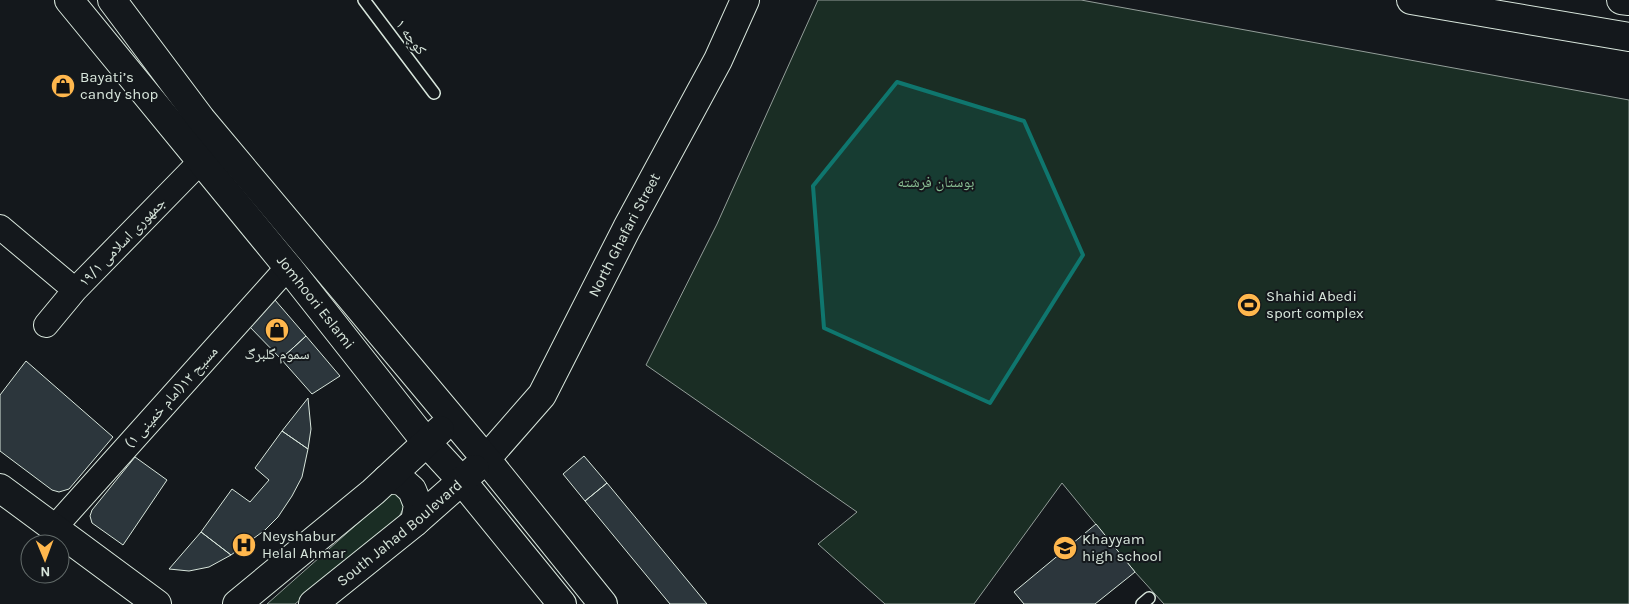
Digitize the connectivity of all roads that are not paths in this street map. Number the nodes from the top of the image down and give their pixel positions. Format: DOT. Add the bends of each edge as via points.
graph roads {
  1 [pos="69,0"];
  2 [pos="364,0"];
  3 [pos="745,0"];
  4 [pos="1411,0"];
  5 [pos="1621,0"];
  6 [pos="113,1"];
  7 [pos="1629,1"];
  8 [pos="1629,37"];
  9 [pos="434,93"];
  10 [pos="201,161"];
  11 [pos="0,227"];
  12 [pos="288,267"];
  13 [pos="75,290"];
  14 [pos="46,325"];
  15 [pos="452,418"];
  16 [pos="426,442"];
  17 [pos="486,459"];
  18 [pos="387,479"];
  19 [pos="462,481"];
  20 [pos="0,488"];
  21 [pos="415,522"];
  22 [pos="54,528"];
  23 [pos="157,604"];
  24 [pos="237,604"];
  25 [pos="313,604"];
  26 [pos="562,604"];
  27 [pos="603,604"];
  1 -- 10 [label="main road, Jomhoori Eslami"];
  2 -- 9 [label="lane, کوچه ۱"];
  3 -- 17 [label="main road, North Ghafari Street" via="718,60 542,395"];
  4 -- 8 [label="main road"];
  5 -- 7 [label="main road"];
  6 -- 15 [label="main road, Jomhoori Eslami" via="201,119"];
  10 -- 12 [label="main road, Jomhoori Eslami"];
  10 -- 13 [label="street, جمهوری اسلامی ۱۹/۱"];
  11 -- 13 [label="street"];
  12 -- 16 [label="main road, Jomhoori Eslami"];
  12 -- 22 [label="street, مسیح ۱۲(امام خمینی ۱)"];
  13 -- 14 [label="street, جمهوری اسلامی ۱۹/۱"];
  15 -- 16 [label="main road"];
  15 -- 17 [label="main road, Jomhoori Eslami"];
  16 -- 18 [label="main road"];
  16 -- 19 [label="main road, Jomhoori Eslami"];
  17 -- 19 [label="main road, South Jahad Boulevard"];
  17 -- 27 [label="main road, Jomhoori Eslami"];
  18 -- 21 [label="main road" via="402,481 412,490 418,506"];
  18 -- 24 [label="main road"];
  19 -- 21 [label="main road, South Jahad Boulevard"];
  19 -- 26 [label="main road, Jomhoori Eslami"];
  20 -- 22 [label="main road"];
  21 -- 25 [label="main road, South Jahad Boulevard"];
  22 -- 23 [label="main road"];
}
